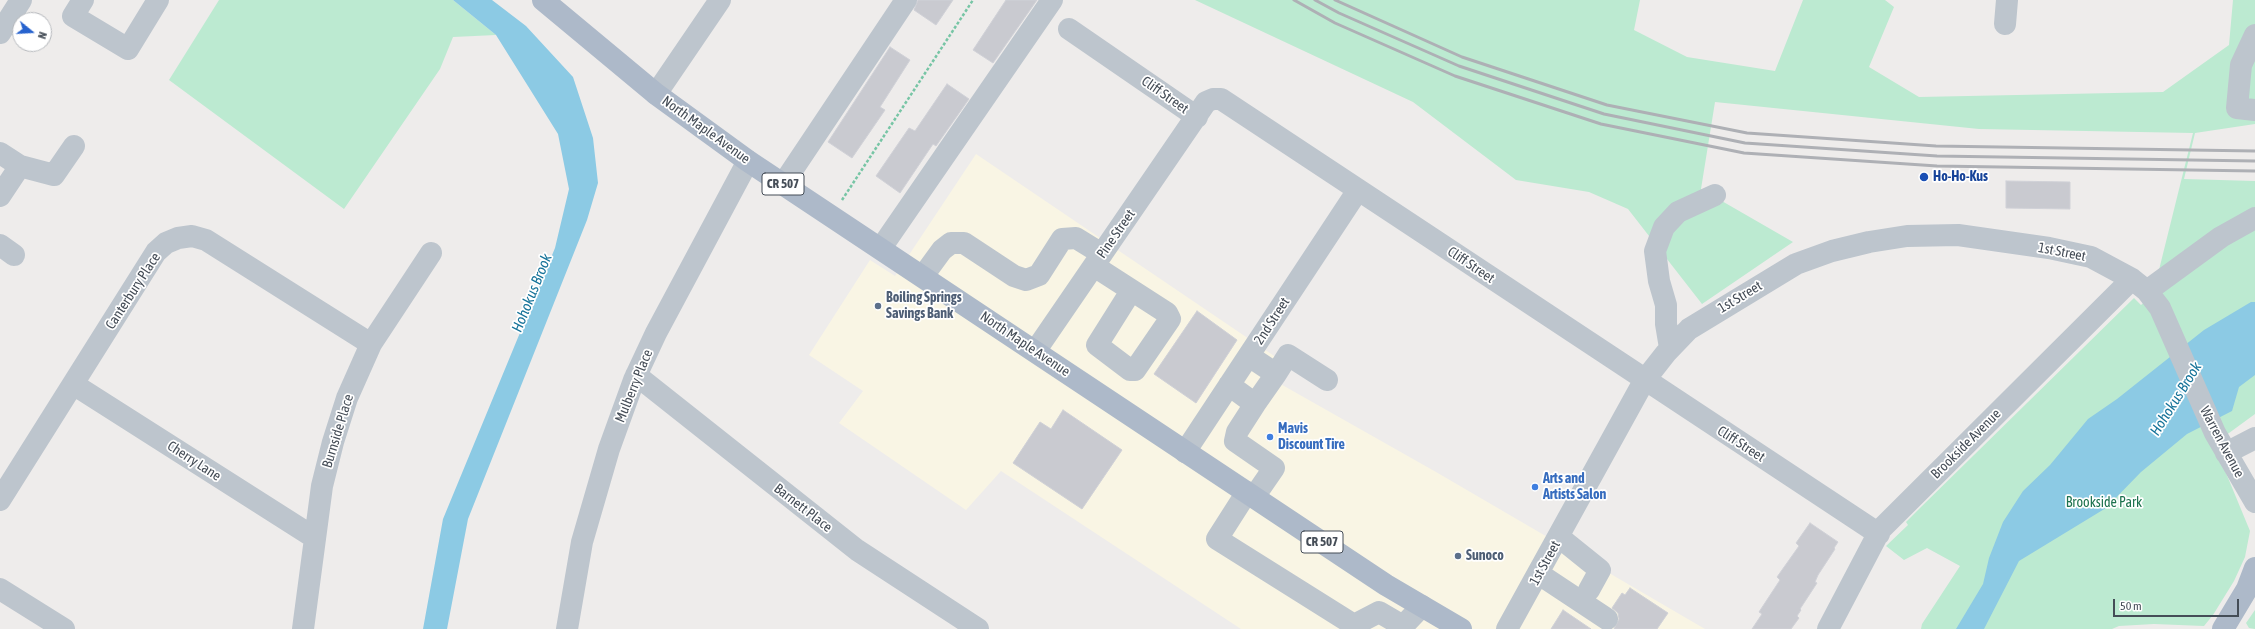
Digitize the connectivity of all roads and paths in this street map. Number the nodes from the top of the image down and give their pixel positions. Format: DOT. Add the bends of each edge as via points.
graph roads {
  1 [pos="21,0"];
  2 [pos="83,0"];
  3 [pos="158,0"];
  4 [pos="543,0"];
  5 [pos="720,0"];
  6 [pos="906,0"];
  7 [pos="973,0"];
  8 [pos="1052,0"];
  9 [pos="2007,0"];
  10 [pos="2005,24"];
  11 [pos="1069,29"];
  12 [pos="0,33"];
  13 [pos="2255,35"];
  14 [pos="656,94"];
  15 [pos="2255,110"];
  16 [pos="1197,117"];
  17 [pos="74,146"];
  18 [pos="0,153"];
  19 [pos="748,161"];
  20 [pos="20,166"];
  21 [pos="783,184"];
  22 [pos="1358,190"];
  23 [pos="1715,195"];
  24 [pos="0,196"];
  25 [pos="832,215"];
  26 [pos="2255,218"];
  27 [pos="881,248"];
  28 [pos="431,253"];
  29 [pos="1098,260"];
  30 [pos="923,276"];
  31 [pos="2140,285"];
  32 [pos="1131,291"];
  33 [pos="371,344"];
  34 [pos="1670,348"];
  35 [pos="1036,350"];
  36 [pos="1249,356"];
  37 [pos="1276,374"];
  38 [pos="636,375"];
  39 [pos="1326,380"];
  40 [pos="1644,381"];
  41 [pos="73,384"];
  42 [pos="1229,386"];
  43 [pos="1255,404"];
  44 [pos="2255,438"];
  45 [pos="1185,452"];
  46 [pos="2226,452"];
  47 [pos="1250,495"];
  48 [pos="0,500"];
  49 [pos="2255,502"];
  50 [pos="1879,534"];
  51 [pos="1559,537"];
  52 [pos="315,538"];
  53 [pos="2255,568"];
  54 [pos="1539,574"];
  55 [pos="0,589"];
  56 [pos="1589,590"];
  57 [pos="1422,606"];
  58 [pos="1607,619"];
  59 [pos="64,629"];
  60 [pos="303,629"];
  61 [pos="567,629"];
  62 [pos="978,629"];
  63 [pos="1461,629"];
  64 [pos="1507,629"];
  65 [pos="1828,629"];
  66 [pos="2224,629"];
  1 -- 12 [label="street"];
  2 -- 3 [label="street" via="73,16 128,49"];
  4 -- 14 [label="main road, North Maple Avenue / CR 507"];
  5 -- 14 [label="street"];
  6 -- 21 [label="street"];
  7 -- 25 [label="path"];
  8 -- 27 [label="street"];
  9 -- 10 [label="street"];
  11 -- 16 [label="street, Cliff Street"];
  13 -- 15 [label="street" via="2240,65 2237,108"];
  14 -- 19 [label="main road, North Maple Avenue / CR 507"];
  16 -- 22 [label="street, Cliff Street" via="1206,102 1222,99"];
  16 -- 29 [label="street, Pine Street"];
  17 -- 20 [label="street" via="54,175"];
  18 -- 20 [label="street"];
  19 -- 21 [label="main road, North Maple Avenue / CR 507"];
  19 -- 38 [label="street, Mulberry Place"];
  20 -- 24 [label="street"];
  21 -- 25 [label="main road, North Maple Avenue / CR 507"];
  22 -- 36 [label="street, 2nd Street"];
  22 -- 40 [label="street, Cliff Street"];
  23 -- 34 [label="street" via="1678,212 1664,228 1655,251 1659,281 1666,305"];
  25 -- 27 [label="main road, North Maple Avenue / CR 507"];
  26 -- 31 [label="street, Brookside Avenue"];
  27 -- 30 [label="main road, North Maple Avenue / CR 507"];
  28 -- 33 [label="street, Burnside Place"];
  29 -- 30 [label="street" via="1076,238 1062,239 1039,275 1026,280 1014,276 964,244 951,243 942,250"];
  29 -- 32 [label="street"];
  29 -- 35 [label="street, Pine Street"];
  30 -- 35 [label="main road, North Maple Avenue / CR 507"];
  31 -- 34 [label="street, 1st Street" via="2091,257 2049,248 1958,235 1907,236 1832,251 1796,264 1689,329"];
  31 -- 46 [label="street, Warren Avenue" via="2167,321 2215,433"];
  31 -- 50 [label="street, Brookside Avenue"];
  33 -- 41 [label="street, Canterbury Place" via="206,240 192,236 166,243 156,252"];
  33 -- 52 [label="street, Burnside Place" via="347,398 332,442 322,486"];
  34 -- 40 [label="street, 1st Street"];
  35 -- 45 [label="main road, North Maple Avenue / CR 507"];
  36 -- 37 [label="street"];
  36 -- 42 [label="street, 2nd Street"];
  37 -- 39 [label="street" via="1288,355"];
  37 -- 43 [label="street"];
  38 -- 61 [label="street, Mulberry Place" via="609,449 590,512 582,542"];
  38 -- 62 [label="street, Barnett Place" via="856,550"];
  40 -- 50 [label="street, Cliff Street"];
  40 -- 51 [label="street, 1st Street"];
  41 -- 48 [label="street, Canterbury Place"];
  41 -- 52 [label="street, Cherry Lane"];
  42 -- 43 [label="street"];
  42 -- 45 [label="street, 2nd Street"];
  43 -- 47 [label="street" via="1237,432 1235,441 1274,468"];
  44 -- 46 [label="street"];
  45 -- 47 [label="main road, North Maple Avenue / CR 507"];
  46 -- 49 [label="street, Warren Avenue"];
  47 -- 57 [label="main road, North Maple Avenue / CR 507"];
  47 -- 57 [label="street" via="1217,539 1354,625 1378,612 1403,626"];
  50 -- 65 [label="street, Brookside Avenue"];
  51 -- 54 [label="street, 1st Street"];
  51 -- 56 [label="street" via="1600,570"];
  52 -- 60 [label="street, Burnside Place"];
  53 -- 66 [label="main road" via="2247,589"];
  54 -- 58 [label="street"];
  54 -- 64 [label="street, 1st Street"];
  55 -- 59 [label="street"];
  57 -- 63 [label="main road, North Maple Avenue / CR 507"];
}
